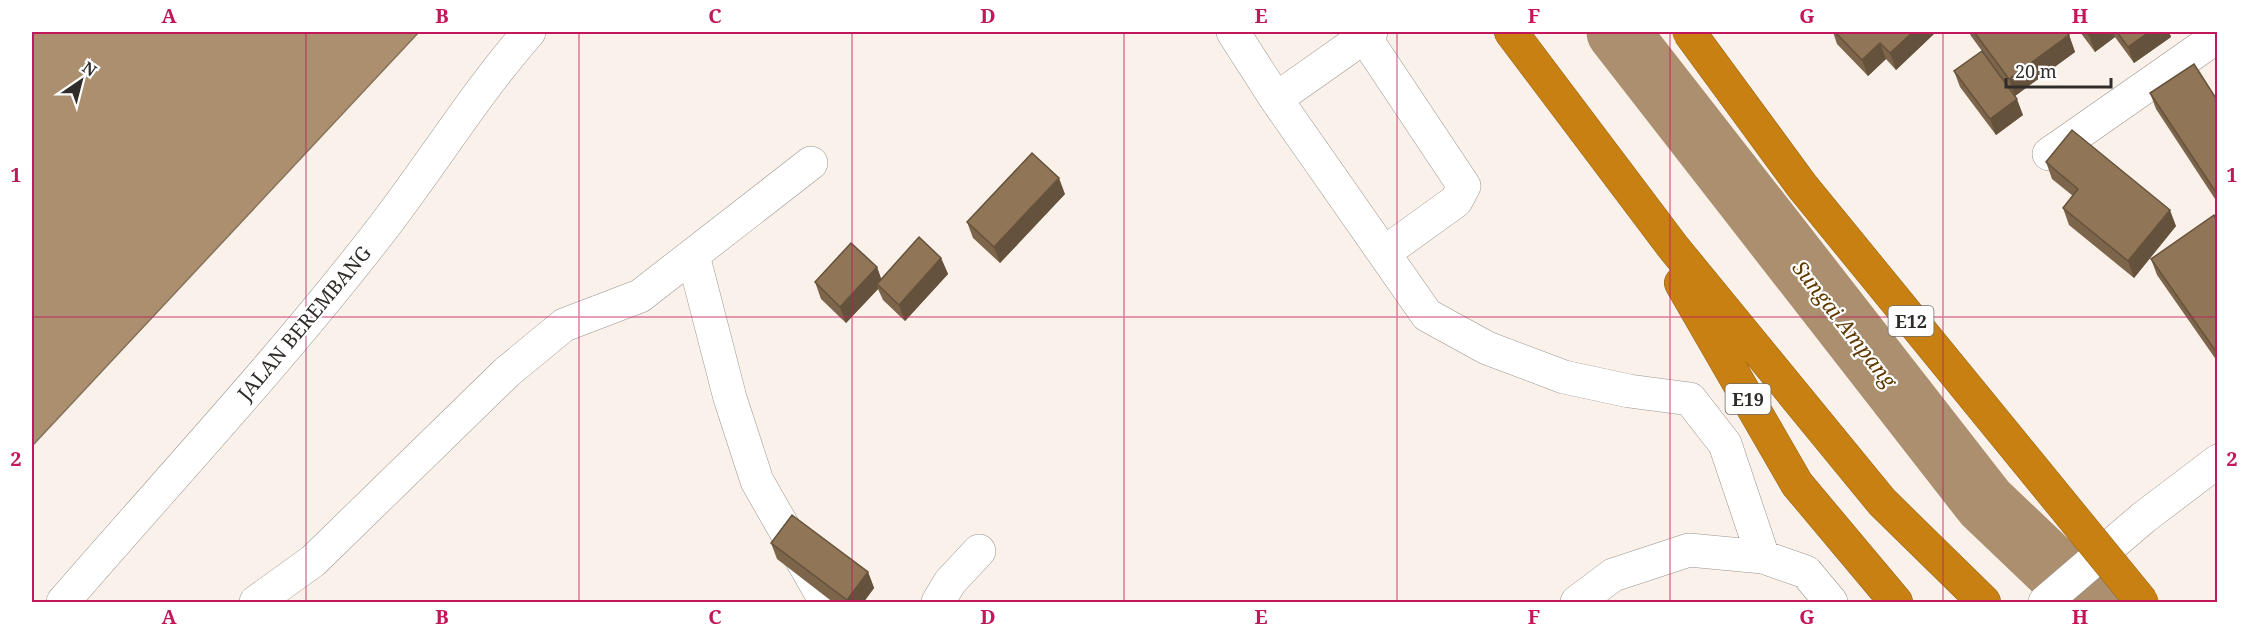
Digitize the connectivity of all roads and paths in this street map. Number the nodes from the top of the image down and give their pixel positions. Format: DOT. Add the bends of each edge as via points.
graph roads {
  1 [pos="529,32"];
  2 [pos="1233,32"];
  3 [pos="1511,32"];
  4 [pos="1689,32"];
  5 [pos="1368,34"];
  6 [pos="2217,36"];
  7 [pos="1276,99"];
  8 [pos="2049,154"];
  9 [pos="812,163"];
  10 [pos="1622,180"];
  11 [pos="1384,253"];
  12 [pos="693,255"];
  13 [pos="2217,461"];
  14 [pos="979,551"];
  15 [pos="1763,557"];
  16 [pos="63,603"];
  17 [pos="256,603"];
  18 [pos="826,603"];
  19 [pos="938,603"];
  20 [pos="1577,603"];
  21 [pos="1831,603"];
  22 [pos="1896,603"];
  23 [pos="1984,603"];
  24 [pos="2045,603"];
  25 [pos="2142,603"];
  1 -- 16 [label="street, JALAN BEREMBANG" via="501,64 372,242"];
  2 -- 7 [label="street"];
  3 -- 10 [label="highway"];
  4 -- 25 [label="highway, E12, bridge" via="1802,186"];
  5 -- 7 [label="street"];
  5 -- 11 [label="street" via="1464,186 1456,201"];
  6 -- 8 [label="street"];
  7 -- 11 [label="street"];
  9 -- 12 [label="street"];
  10 -- 22 [label="highway, E19" via="1797,484"];
  10 -- 23 [label="highway" via="1882,502"];
  11 -- 15 [label="street" via="1427,315 1487,348 1564,377 1690,399 1725,444"];
  12 -- 17 [label="street" via="640,296 564,325 507,372 313,561"];
  12 -- 18 [label="street" via="730,398 757,481"];
  13 -- 24 [label="street" via="2143,518"];
  14 -- 19 [label="street" via="950,582"];
  15 -- 20 [label="street" via="1689,550 1613,575"];
  15 -- 21 [label="street" via="1806,572"];
}
